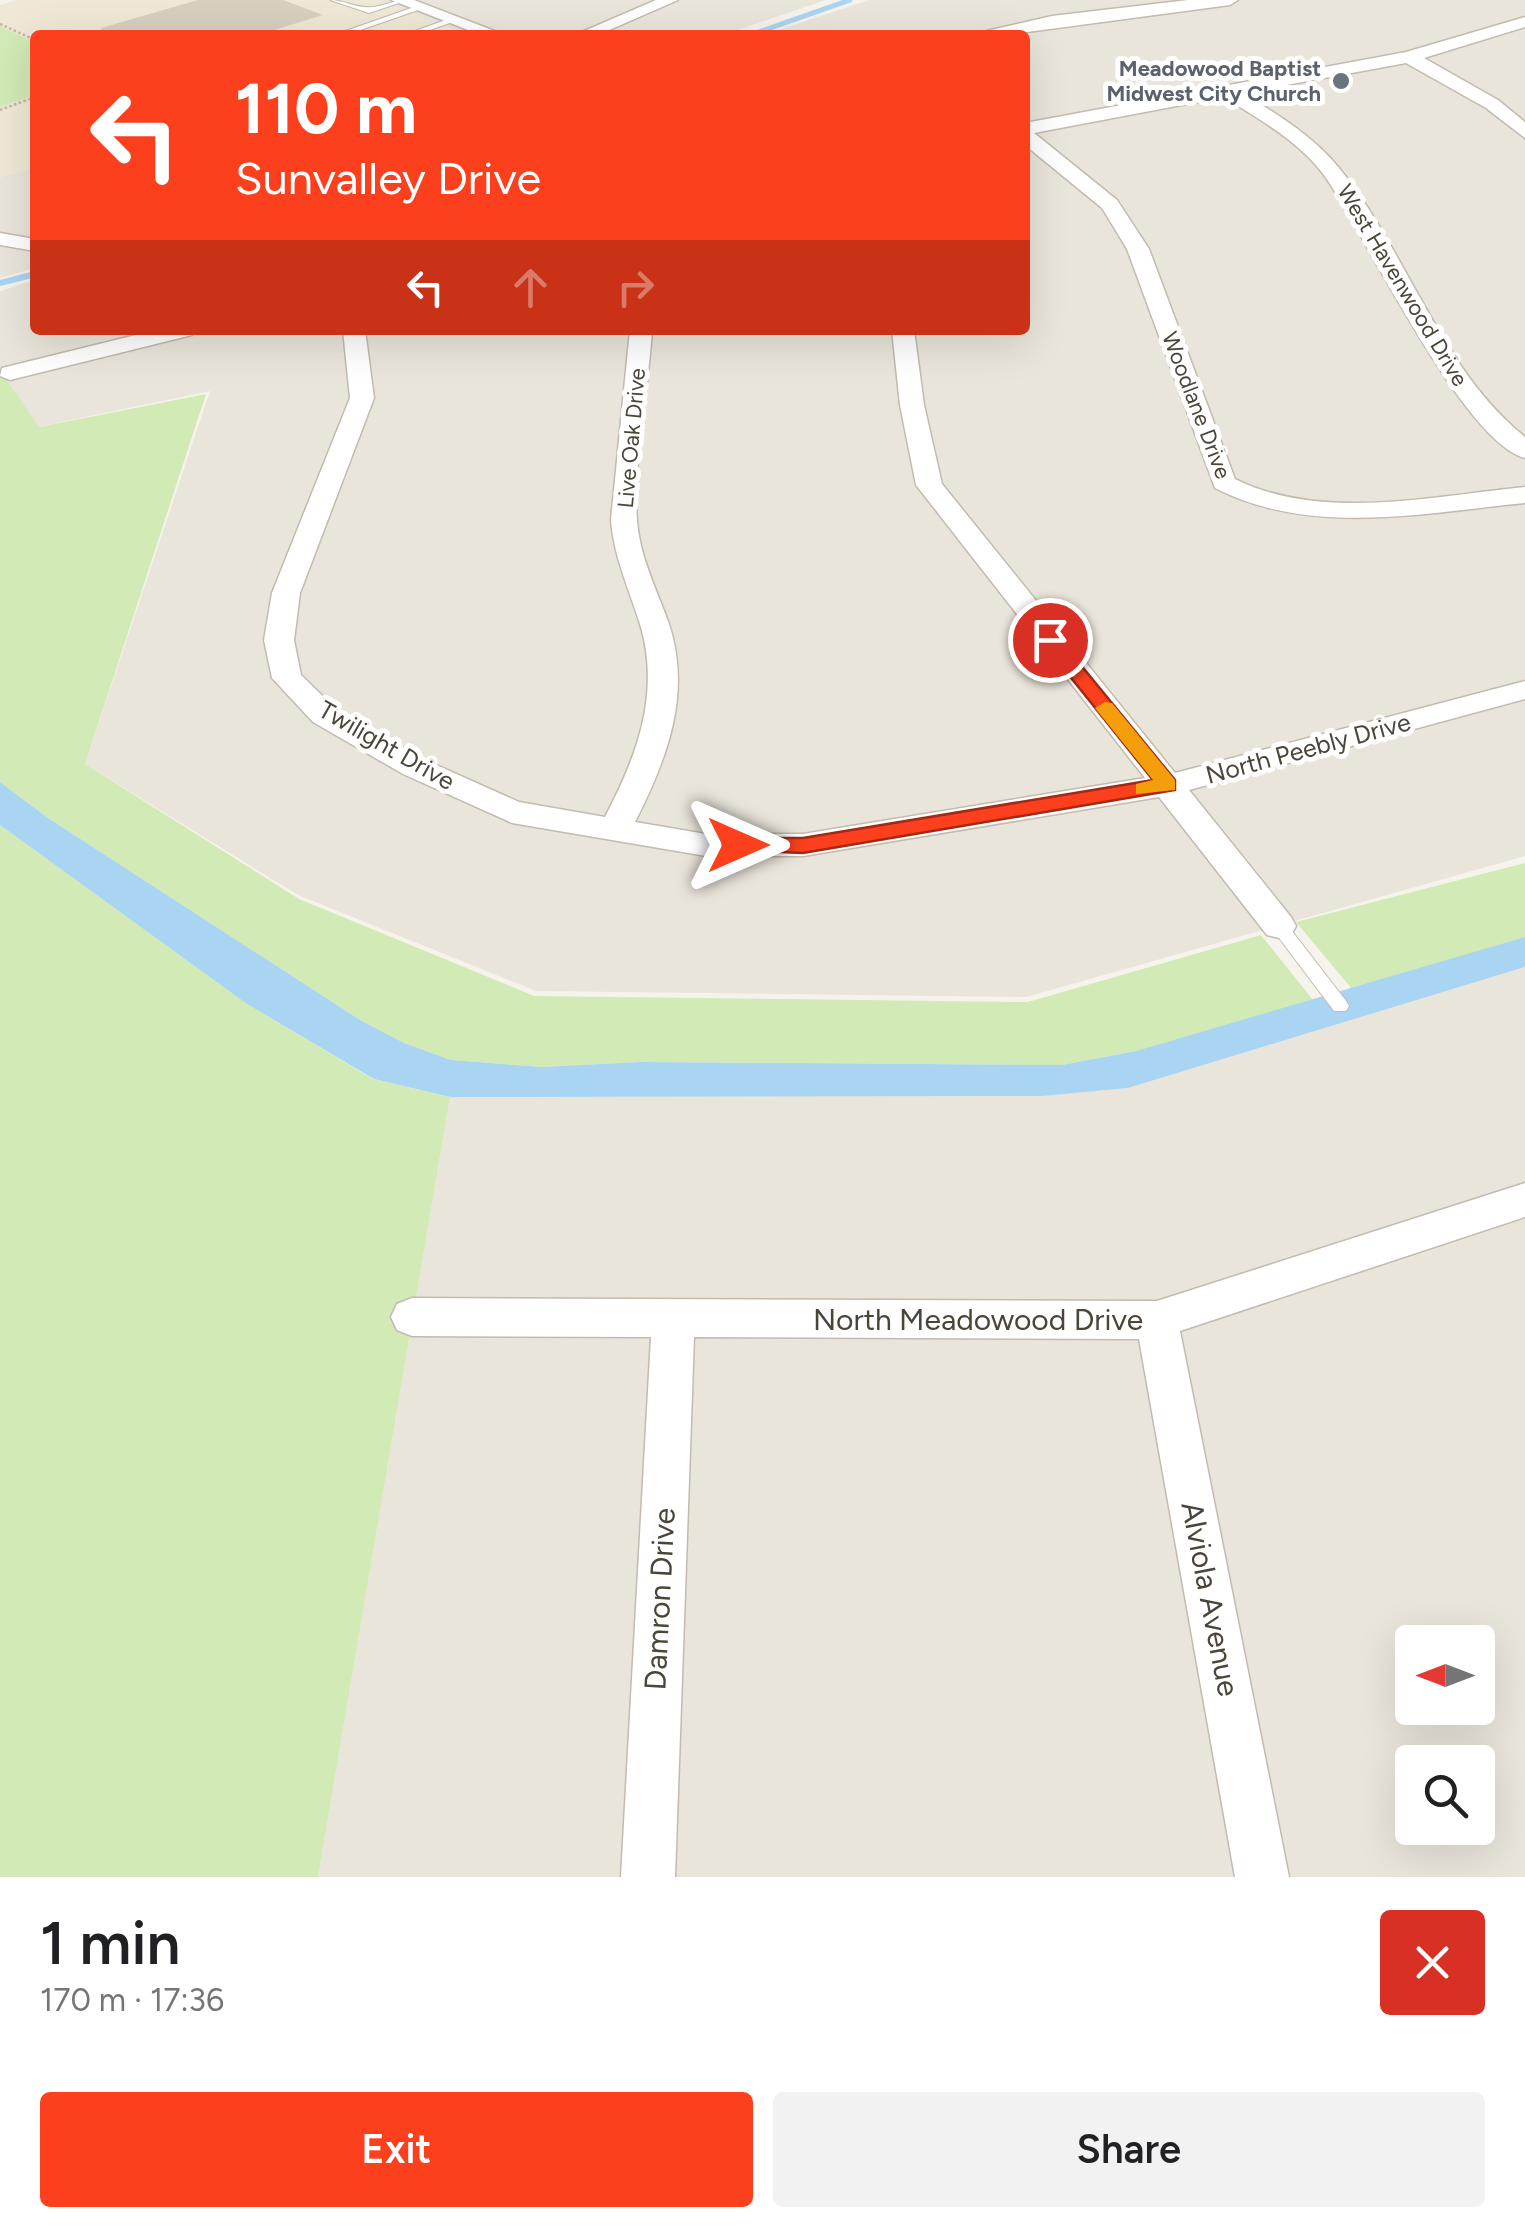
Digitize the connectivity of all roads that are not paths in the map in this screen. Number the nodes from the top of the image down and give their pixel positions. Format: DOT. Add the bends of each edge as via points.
graph roads {
  1 [pos="334,0"];
  2 [pos="670,0"];
  3 [pos="1230,0"];
  4 [pos="411,3"];
  5 [pos="454,20"];
  6 [pos="1523,26"];
  7 [pos="349,30"];
  8 [pos="423,30"];
  9 [pos="483,30"];
  10 [pos="595,30"];
  11 [pos="1004,30"];
  12 [pos="1408,56"];
  13 [pos="1227,91"];
  14 [pos="1030,131"];
  15 [pos="1525,132"];
  16 [pos="1030,136"];
  17 [pos="0,239"];
  18 [pos="30,243"];
  19 [pos="145,335"];
  20 [pos="355,335"];
  21 [pos="641,335"];
  22 [pos="904,335"];
  23 [pos="10,373"];
  24 [pos="1525,450"];
  25 [pos="1525,495"];
  26 [pos="1525,690"];
  27 [pos="1168,785"];
  28 [pos="614,830"];
  29 [pos="1280,926"];
  30 [pos="1340,1006"];
  31 [pos="1525,1200"];
  32 [pos="412,1316"];
  33 [pos="673,1320"];
  34 [pos="1157,1320"];
  35 [pos="648,1877"];
  36 [pos="1262,1877"];
  1 -- 4 [label="lane" via="369,11"];
  2 -- 10 [label="street"];
  3 -- 11 [label="street"];
  4 -- 5 [label="street"];
  4 -- 7 [label="lane"];
  5 -- 8 [label="lane"];
  5 -- 9 [label="street"];
  6 -- 12 [label="street"];
  12 -- 13 [label="street"];
  12 -- 15 [label="street" via="1492,104"];
  13 -- 14 [label="street"];
  13 -- 24 [label="street, West Havenwood Drive" via="1289,130 1332,172 1466,390"];
  16 -- 25 [label="street, Woodlane Drive" via="1110,204 1138,249 1224,484 1245,499 1329,510"];
  17 -- 18 [label="street"];
  19 -- 23 [label="street"];
  20 -- 28 [label="street, Twilight Drive" via="362,398 286,593 278,640 287,678 324,715 414,767 512,812"];
  21 -- 28 [label="street, Live Oak Drive" via="624,518 666,688 652,757"];
  22 -- 27 [label="street" via="930,485"];
  26 -- 27 [label="street, North Peebly Drive"];
  27 -- 28 [label="street, North Peebly Drive" via="803,845 706,845"];
  27 -- 29 [label="street"];
  29 -- 30 [label="lane"];
  31 -- 34 [label="street, North Meadowood Drive"];
  32 -- 33 [label="street, North Meadowood Drive"];
  33 -- 34 [label="street, North Meadowood Drive"];
  33 -- 35 [label="street, Damron Drive"];
  34 -- 36 [label="street, Alviola Avenue"];
}
